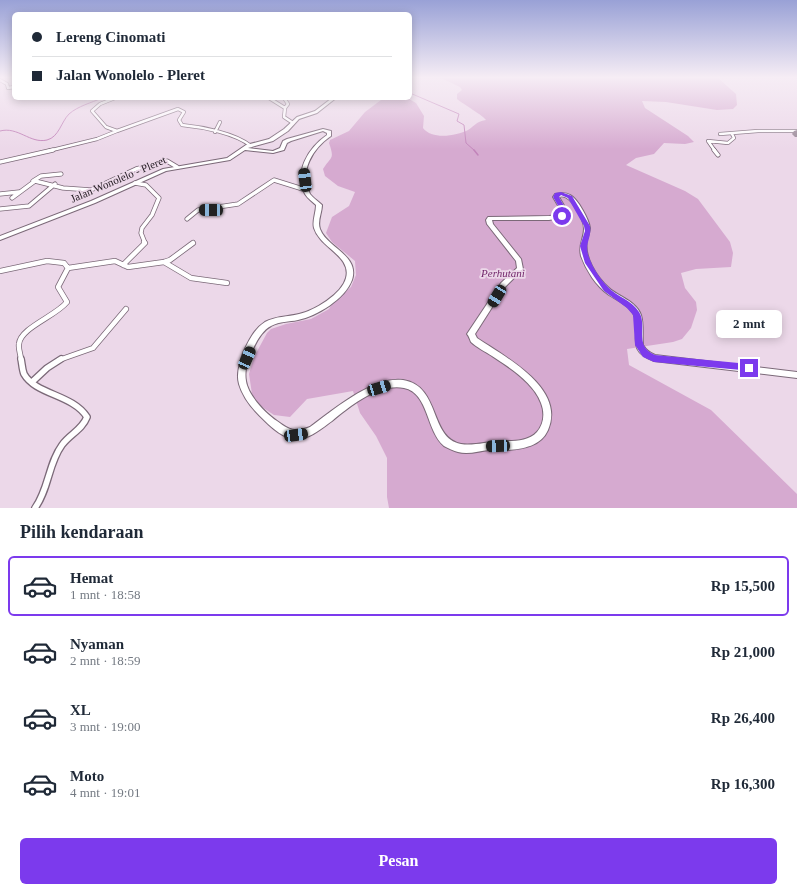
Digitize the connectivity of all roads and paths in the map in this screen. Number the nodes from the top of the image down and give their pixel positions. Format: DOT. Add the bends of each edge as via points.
graph roads {
  1 [pos="106,102"];
  2 [pos="275,102"];
  3 [pos="288,102"];
  4 [pos="329,102"];
  5 [pos="285,108"];
  6 [pos="220,122"];
  7 [pos="293,123"];
  8 [pos="117,131"];
  9 [pos="797,131"];
  10 [pos="215,132"];
  11 [pos="720,134"];
  12 [pos="732,134"];
  13 [pos="248,148"];
  14 [pos="718,155"];
  15 [pos="0,162"];
  16 [pos="178,167"];
  17 [pos="61,174"];
  18 [pos="33,182"];
  19 [pos="55,184"];
  20 [pos="132,184"];
  21 [pos="306,190"];
  22 [pos="20,192"];
  23 [pos="0,194"];
  24 [pos="12,198"];
  25 [pos="0,209"];
  26 [pos="187,219"];
  27 [pos="0,238"];
  28 [pos="193,243"];
  29 [pos="164,262"];
  30 [pos="123,265"];
  31 [pos="68,268"];
  32 [pos="0,271"];
  33 [pos="227,283"];
  34 [pos="126,309"];
  35 [pos="797,375"];
  36 [pos="32,382"];
  37 [pos="35,508"];
  1 -- 8 [label="street" via="92,111 106,128"];
  2 -- 5 [label="street"];
  3 -- 5 [label="street"];
  4 -- 7 [label="main road, Jalan Wonolelo - Pleret" via="316,112 300,117"];
  5 -- 7 [label="street" via="284,117"];
  6 -- 10 [label="street"];
  7 -- 13 [label="main road, Jalan Wonolelo - Pleret" via="271,140"];
  8 -- 10 [label="street" via="178,109 184,112 179,120 182,125 196,125"];
  8 -- 15 [label="street" via="96,139"];
  9 -- 12 [label="street"];
  10 -- 13 [label="street" via="245,141"];
  11 -- 12 [label="street"];
  12 -- 14 [label="street" via="734,138 728,143 708,141"];
  13 -- 16 [label="main road, Jalan Wonolelo - Pleret" via="228,159"];
  13 -- 21 [label="main road" via="277,152 287,141 323,130 328,131 329,134 320,141 305,164"];
  16 -- 19 [label="street" via="167,161 147,165 91,190"];
  16 -- 20 [label="main road, Jalan Wonolelo - Pleret"];
  17 -- 18 [label="street" via="41,176"];
  18 -- 19 [label="street"];
  18 -- 22 [label="street"];
  19 -- 25 [label="street" via="29,206"];
  20 -- 27 [label="main road, Jalan Wonolelo - Pleret"];
  20 -- 30 [label="street" via="147,184 159,198 152,215 142,228 145,243"];
  21 -- 26 [label="street" via="274,180 238,204 198,210"];
  21 -- 35 [label="main road" via="319,205 316,222 320,234 328,246 348,262 350,273 345,287 317,311 300,317 278,320 265,327 254,340 243,371 244,387 254,404 286,432 306,434 354,400 379,388 399,383 420,391 440,436 458,448 522,445 538,438 544,432 547,419 544,399 531,380 471,336 472,330 503,285 520,269 519,261 490,224 490,218 562,216 563,209 556,197 558,194 570,197 587,226 583,252 588,263 602,284 637,314 639,345 642,351 654,358"];
  22 -- 23 [label="street"];
  22 -- 24 [label="street"];
  28 -- 29 [label="street"];
  29 -- 30 [label="street" via="130,268"];
  29 -- 33 [label="street" via="190,278"];
  30 -- 31 [label="street" via="115,261"];
  31 -- 32 [label="street" via="64,263 50,261"];
  31 -- 36 [label="street" via="58,287 67,302 54,317 30,329 19,342 24,374"];
  34 -- 36 [label="street" via="93,348 64,357"];
  36 -- 37 [label="street" via="65,398 85,412 87,417 82,428 62,445 48,485"];
}
